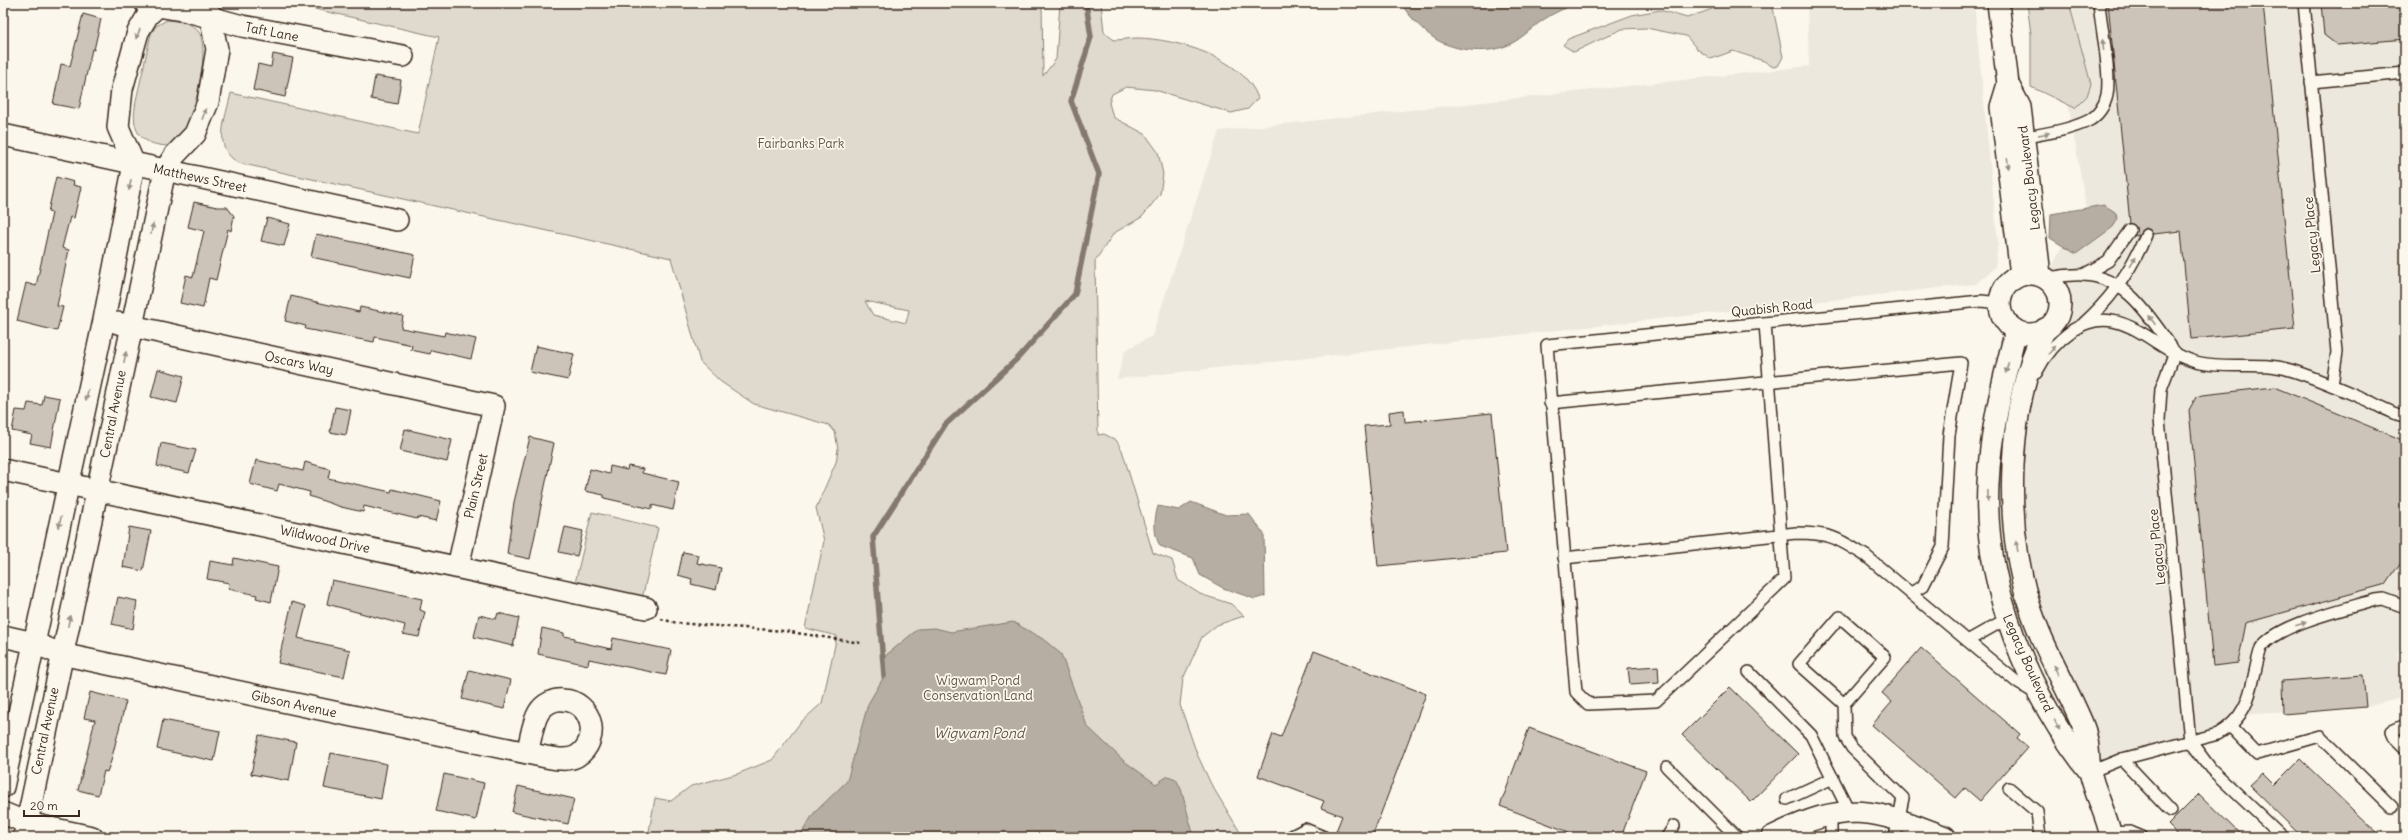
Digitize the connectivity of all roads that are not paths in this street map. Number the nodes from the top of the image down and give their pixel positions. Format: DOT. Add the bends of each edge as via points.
graph roads {
  1 [pos="1998,3"];
  2 [pos="2099,3"];
  3 [pos="2304,3"];
  4 [pos="153,4"];
  5 [pos="209,10"];
  6 [pos="403,56"];
  7 [pos="2405,73"];
  8 [pos="2311,82"];
  9 [pos="3,135"];
  10 [pos="2015,139"];
  11 [pos="134,164"];
  12 [pos="165,170"];
  13 [pos="397,220"];
  14 [pos="2130,230"];
  15 [pos="2146,235"];
  16 [pos="2083,275"];
  17 [pos="2035,276"];
  18 [pos="2118,286"];
  19 [pos="2000,304"];
  20 [pos="104,320"];
  21 [pos="1764,323"];
  22 [pos="2083,324"];
  23 [pos="131,326"];
  24 [pos="2045,329"];
  25 [pos="2016,330"];
  26 [pos="2175,352"];
  27 [pos="1769,382"];
  28 [pos="2332,385"];
  29 [pos="1550,403"];
  30 [pos="494,406"];
  31 [pos="2021,409"];
  32 [pos="2405,416"];
  33 [pos="3,470"];
  34 [pos="68,484"];
  35 [pos="97,492"];
  36 [pos="1781,535"];
  37 [pos="1564,558"];
  38 [pos="458,567"];
  39 [pos="1911,593"];
  40 [pos="2405,607"];
  41 [pos="646,608"];
  42 [pos="2008,618"];
  43 [pos="3,636"];
  44 [pos="1969,640"];
  45 [pos="34,643"];
  46 [pos="61,654"];
  47 [pos="1748,672"];
  48 [pos="2042,698"];
  49 [pos="1844,704"];
  50 [pos="2405,725"];
  51 [pos="2231,726"];
  52 [pos="2190,740"];
  53 [pos="2405,748"];
  54 [pos="527,753"];
  55 [pos="2122,760"];
  56 [pos="1667,767"];
  57 [pos="2090,772"];
  58 [pos="1833,778"];
  59 [pos="3,787"];
  60 [pos="2009,788"];
  61 [pos="1787,799"];
  62 [pos="2392,807"];
  63 [pos="2171,811"];
  64 [pos="3,813"];
  65 [pos="1840,813"];
  66 [pos="1674,826"];
  67 [pos="1896,828"];
  68 [pos="26,830"];
  69 [pos="2111,835"];
  70 [pos="92,837"];
  71 [pos="1290,837"];
  72 [pos="1324,837"];
  73 [pos="1667,837"];
  74 [pos="1737,837"];
  75 [pos="1772,837"];
  76 [pos="1831,837"];
  77 [pos="1945,837"];
  78 [pos="2040,837"];
  79 [pos="2142,837"];
  80 [pos="2283,837"];
  1 -- 10 [label="street, Legacy Boulevard" via="2008,84 2001,107"];
  10 -- 2 [label="lane, one-way" via="2058,131 2089,121 2100,111 2105,102 2107,83"];
  3 -- 8 [label="lane, Legacy Place"];
  4 -- 5 [label="street, Taft Lane" via="187,11"];
  4 -- 11 [label="street, one-way" via="138,32 119,106 118,127"];
  5 -- 6 [label="street, Taft Lane" via="242,26"];
  12 -- 5 [label="street, Central Avenue, one-way" via="195,134 204,114 215,72 217,49"];
  7 -- 8 [label="lane"];
  8 -- 28 [label="lane, Legacy Place" via="2338,352"];
  9 -- 11 [label="street, Matthews Street"];
  10 -- 17 [label="street, Legacy Boulevard"];
  11 -- 12 [label="street, Matthews Street"];
  11 -- 20 [label="street, one-way"];
  12 -- 13 [label="street, Matthews Street"];
  23 -- 12 [label="street, Central Avenue, one-way"];
  14 -- 16 [label="lane" via="2108,261"];
  18 -- 15 [label="lane, one-way"];
  16 -- 17 [label="lane"];
  16 -- 18 [label="lane" via="2103,279"];
  17 -- 19 [label="street" via="2006,286"];
  17 -- 24 [label="street" via="2057,291 2060,304 2055,320"];
  18 -- 22 [label="lane" via="2106,302"];
  26 -- 18 [label="lane, one-way" via="2143,307"];
  19 -- 21 [label="lane, Quabish Road" via="1981,301"];
  19 -- 25 [label="street" via="2004,319"];
  20 -- 23 [label="street, Oscars Way"];
  20 -- 34 [label="street, one-way"];
  21 -- 27 [label="lane"];
  21 -- 29 [label="lane, Quabish Road" via="1546,345"];
  22 -- 26 [label="lane" via="2099,320 2124,324"];
  31 -- 22 [label="lane, one-way" via="2040,364 2066,335"];
  23 -- 30 [label="street, Oscars Way"];
  35 -- 23 [label="street, Central Avenue, one-way"];
  24 -- 25 [label="street" via="2031,333"];
  24 -- 31 [label="street, Legacy Boulevard" via="2030,365"];
  25 -- 42 [label="street, Legacy Boulevard, one-way" via="1994,428 1988,485 1988,517 1993,554"];
  26 -- 28 [label="lane" via="2199,363 2276,367"];
  26 -- 52 [label="lane, Legacy Place" via="2161,389 2159,420"];
  27 -- 29 [label="lane"];
  27 -- 36 [label="lane"];
  27 -- 39 [label="lane" via="1961,363 1948,448 1943,547 1923,586"];
  28 -- 32 [label="lane"];
  29 -- 37 [label="lane"];
  30 -- 38 [label="street, Plain Street"];
  57 -- 31 [label="street, Legacy Boulevard, one-way" via="2089,745 2082,724 2040,634 2022,580 2013,515 2013,461"];
  33 -- 34 [label="street, Wildwood Drive"];
  34 -- 35 [label="street, Wildwood Drive"];
  34 -- 45 [label="street, one-way"];
  35 -- 38 [label="street, Wildwood Drive"];
  46 -- 35 [label="street, Central Avenue, one-way"];
  36 -- 37 [label="lane"];
  36 -- 37 [label="lane" via="1784,580 1656,701 1588,704 1576,692"];
  36 -- 39 [label="lane" via="1822,533 1839,540 1866,556"];
  38 -- 41 [label="street, Wildwood Drive"];
  39 -- 44 [label="lane"];
  51 -- 40 [label="lane, one-way" via="2247,704 2258,657 2266,640 2283,630 2375,600 2383,599"];
  42 -- 44 [label="lane"];
  42 -- 48 [label="street, Legacy Boulevard"];
  43 -- 45 [label="street, Gibson Avenue"];
  44 -- 48 [label="lane" via="2018,683"];
  45 -- 46 [label="street, Gibson Avenue"];
  45 -- 59 [label="street"];
  46 -- 54 [label="street, Gibson Avenue"];
  46 -- 68 [label="street, Central Avenue"];
  47 -- 58 [label="lane" via="1811,735"];
  48 -- 57 [label="street, Legacy Boulevard, one-way" via="2059,730"];
  49 -- 49 [label="lane" via="1885,657 1840,617 1799,664"];
  49 -- 67 [label="lane" via="1846,737 1852,748 1904,798"];
  50 -- 53 [label="lane" via="2392,731"];
  51 -- 52 [label="lane" via="2218,734"];
  51 -- 62 [label="lane" via="2257,754 2320,736"];
  52 -- 55 [label="lane"];
  52 -- 80 [label="lane" via="2211,769"];
  54 -- 54 [label="street, Gibson Avenue" via="564,759 576,756 584,747 591,728 587,713 574,702 560,700 547,704 540,711"];
  55 -- 57 [label="lane"];
  55 -- 63 [label="lane"];
  56 -- 74 [label="lane"];
  57 -- 69 [label="street, Legacy Boulevard"];
  58 -- 61 [label="lane"];
  58 -- 65 [label="lane"];
  60 -- 78 [label="lane" via="2037,812"];
  64 -- 68 [label="street"];
  65 -- 67 [label="street" via="1872,812"];
  65 -- 75 [label="street" via="1790,828"];
  65 -- 76 [label="lane"];
  66 -- 73 [label="lane"];
  67 -- 77 [label="street"];
  68 -- 70 [label="street"];
  69 -- 79 [label="lane" via="2130,832"];
  71 -- 72 [label="lane" via="1305,829"];
}
